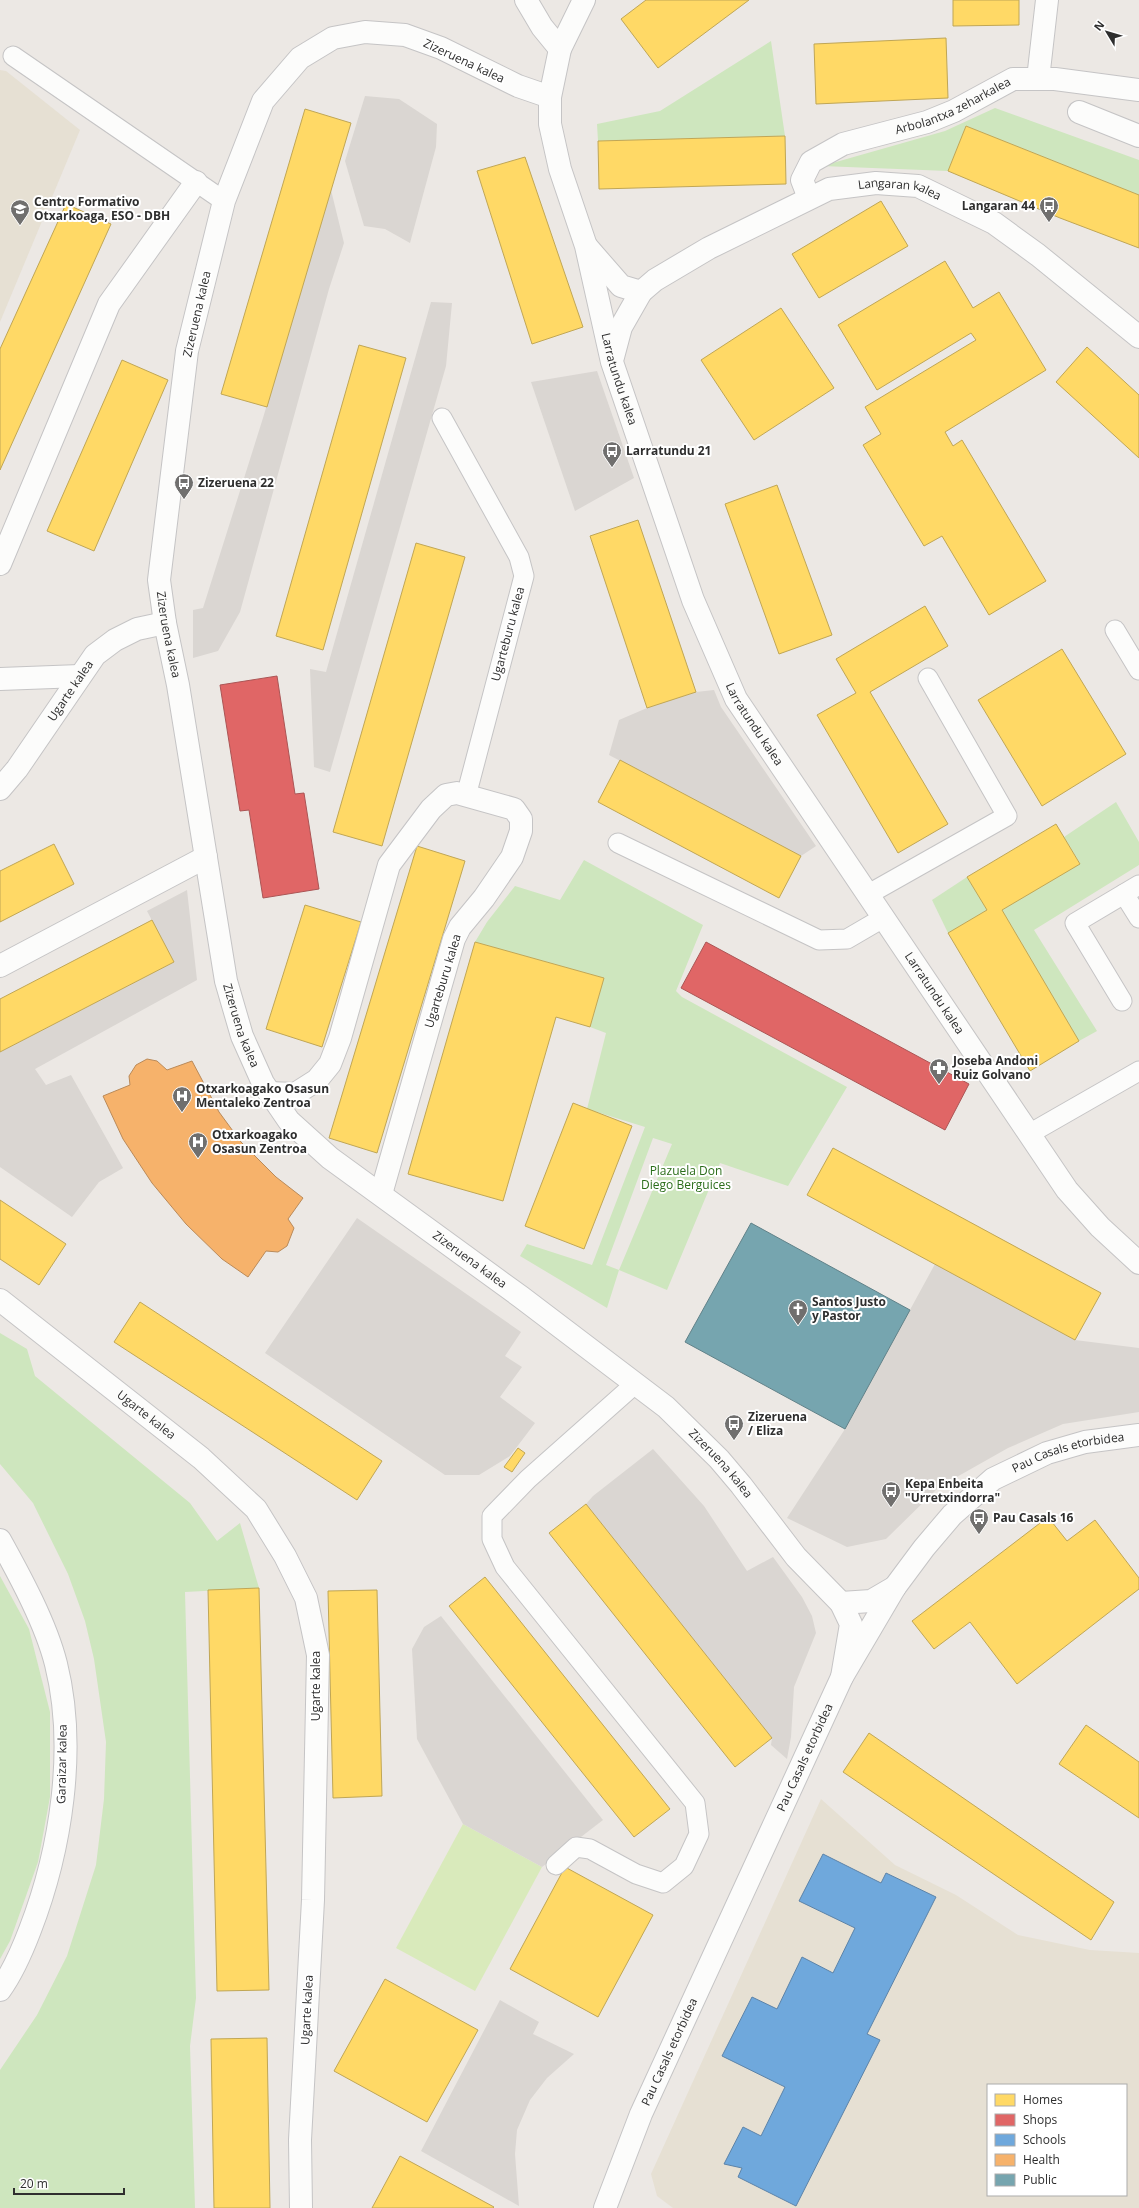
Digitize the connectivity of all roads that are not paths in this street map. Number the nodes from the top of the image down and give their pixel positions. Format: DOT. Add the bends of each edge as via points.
graph roads {
  1 [pos="526,0"];
  2 [pos="584,0"];
  3 [pos="1047,0"];
  4 [pos="560,49"];
  5 [pos="13,56"];
  6 [pos="1038,79"];
  7 [pos="1139,90"];
  8 [pos="550,97"];
  9 [pos="1079,112"];
  10 [pos="1139,136"];
  11 [pos="196,182"];
  12 [pos="809,198"];
  13 [pos="224,201"];
  14 [pos="586,246"];
  15 [pos="641,292"];
  16 [pos="1139,338"];
  17 [pos="612,362"];
  18 [pos="442,418"];
  19 [pos="0,564"];
  20 [pos="165,623"];
  21 [pos="1115,630"];
  22 [pos="1139,670"];
  23 [pos="80,676"];
  24 [pos="928,678"];
  25 [pos="0,679"];
  26 [pos="0,790"];
  27 [pos="466,796"];
  28 [pos="618,843"];
  29 [pos="206,857"];
  30 [pos="1132,889"];
  31 [pos="868,895"];
  32 [pos="883,918"];
  33 [pos="1139,918"];
  34 [pos="0,966"];
  35 [pos="1122,1001"];
  36 [pos="1139,1071"];
  37 [pos="269,1093"];
  38 [pos="1029,1134"];
  39 [pos="380,1194"];
  40 [pos="1139,1263"];
  41 [pos="0,1300"];
  42 [pos="635,1384"];
  43 [pos="1139,1435"];
  44 [pos="0,1540"];
  45 [pos="895,1587"];
  46 [pos="841,1603"];
  47 [pos="842,1677"];
  48 [pos="556,1865"];
  49 [pos="0,1990"];
  50 [pos="301,2208"];
  51 [pos="605,2208"];
  1 -- 4 [label="street" via="542,27"];
  2 -- 4 [label="street"];
  3 -- 6 [label="street"];
  4 -- 8 [label="street"];
  5 -- 11 [label="lane"];
  6 -- 7 [label="street, Arbolantxa zeharkalea"];
  6 -- 12 [label="street, Arbolantxa zeharkalea" via="1013,79 954,111 927,122 844,144 811,162 802,180"];
  8 -- 13 [label="street, Zizeruena kalea" via="518,86 441,48 405,36 365,32 333,38 300,58 263,101"];
  8 -- 14 [label="street, Larratundu kalea" via="550,124 560,169"];
  9 -- 10 [label="street"];
  11 -- 13 [label="lane"];
  11 -- 19 [label="street" via="109,304"];
  12 -- 15 [label="street, Langaran kalea" via="709,248"];
  12 -- 16 [label="street, Langaran kalea" via="829,189 876,183 918,186 994,223"];
  13 -- 20 [label="street, Zizeruena kalea" via="187,351 159,580"];
  14 -- 15 [label="street" via="622,286"];
  14 -- 17 [label="street, Larratundu kalea"];
  15 -- 17 [label="street, Langaran kalea" via="621,327"];
  17 -- 31 [label="street, Larratundu kalea" via="693,600 736,699"];
  18 -- 27 [label="lane, Ugarteburu kalea" via="519,557 524,576"];
  20 -- 23 [label="street, Ugarte kalea" via="137,629 115,640 95,655"];
  20 -- 29 [label="street, Zizeruena kalea" via="178,685"];
  21 -- 22 [label="lane"];
  23 -- 25 [label="street"];
  23 -- 26 [label="street, Ugarte kalea"];
  24 -- 31 [label="lane" via="1007,816"];
  27 -- 37 [label="street, Ugarteburu kalea" via="457,793 446,795 431,809 390,864 340,1038 330,1064 317,1080 295,1094"];
  27 -- 39 [label="street, Ugarteburu kalea" via="514,809 521,819 521,831 512,856 484,898 460,927 454,940"];
  28 -- 32 [label="lane" via="819,940 847,939"];
  29 -- 34 [label="street"];
  29 -- 37 [label="street, Zizeruena kalea" via="226,981 242,1036"];
  30 -- 33 [label="lane"];
  30 -- 35 [label="lane" via="1075,923"];
  31 -- 32 [label="street, Larratundu kalea"];
  32 -- 38 [label="street, Larratundu kalea"];
  36 -- 38 [label="lane"];
  37 -- 39 [label="street, Zizeruena kalea" via="289,1121 330,1158"];
  38 -- 40 [label="street, Larratundu kalea" via="1067,1190 1100,1227"];
  39 -- 42 [label="street, Zizeruena kalea"];
  41 -- 50 [label="street, Ugarte kalea" via="201,1458 256,1509 285,1556 306,1598 318,1655 313,1900 300,2140"];
  42 -- 46 [label="street, Zizeruena kalea" via="666,1407 719,1459 796,1557"];
  42 -- 48 [label="lane" via="528,1479 492,1516 492,1539 505,1567 695,1803 699,1834 684,1866 663,1883 636,1874 590,1850 576,1847"];
  43 -- 45 [label="street, Pau Casals etorbidea" via="1085,1442 1047,1453 993,1479 952,1515"];
  44 -- 49 [label="street, Garaizar kalea" via="20,1576 56,1663 63,1708 64,1757 62,1806 40,1903 23,1947"];
  45 -- 46 [label="street" via="871,1600"];
  45 -- 47 [label="street, Pau Casals etorbidea"];
  46 -- 47 [label="street, Zizeruena kalea" via="851,1624"];
  47 -- 51 [label="street, Pau Casals etorbidea" via="641,2114"];
}
